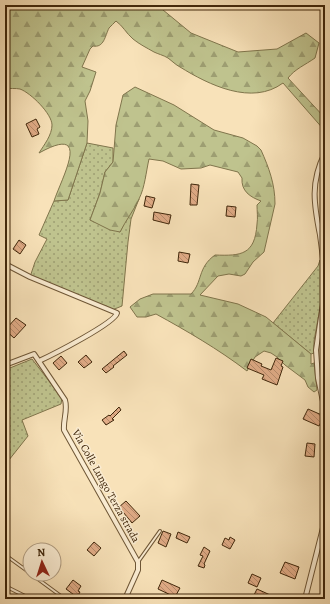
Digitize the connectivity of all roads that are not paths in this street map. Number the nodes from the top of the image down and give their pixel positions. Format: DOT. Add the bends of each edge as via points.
graph roads {
  1 [pos="325,153"];
  2 [pos="5,264"];
  3 [pos="325,279"];
  4 [pos="325,291"];
  5 [pos="39,361"];
  6 [pos="5,365"];
  7 [pos="325,411"];
  8 [pos="325,520"];
  9 [pos="160,531"];
  10 [pos="5,556"];
  11 [pos="138,562"];
  12 [pos="22,567"];
  13 [pos="42,582"];
  14 [pos="5,586"];
  15 [pos="31,599"];
  16 [pos="65,599"];
  17 [pos="126,599"];
  18 [pos="305,599"];
  1 -- 3 [label="street" via="316,177 314,200"];
  2 -- 5 [label="street" via="117,313 116,317 97,330"];
  4 -- 7 [label="street" via="316,350 318,378"];
  5 -- 6 [label="street" via="34,354"];
  5 -- 11 [label="street, Via Colle Lungo Terza strada" via="65,400 64,426 68,438"];
  8 -- 18 [label="street"];
  9 -- 11 [label="lane"];
  10 -- 12 [label="lane"];
  11 -- 17 [label="street" via="138,570"];
  13 -- 16 [label="lane"];
  14 -- 15 [label="lane"];
}
